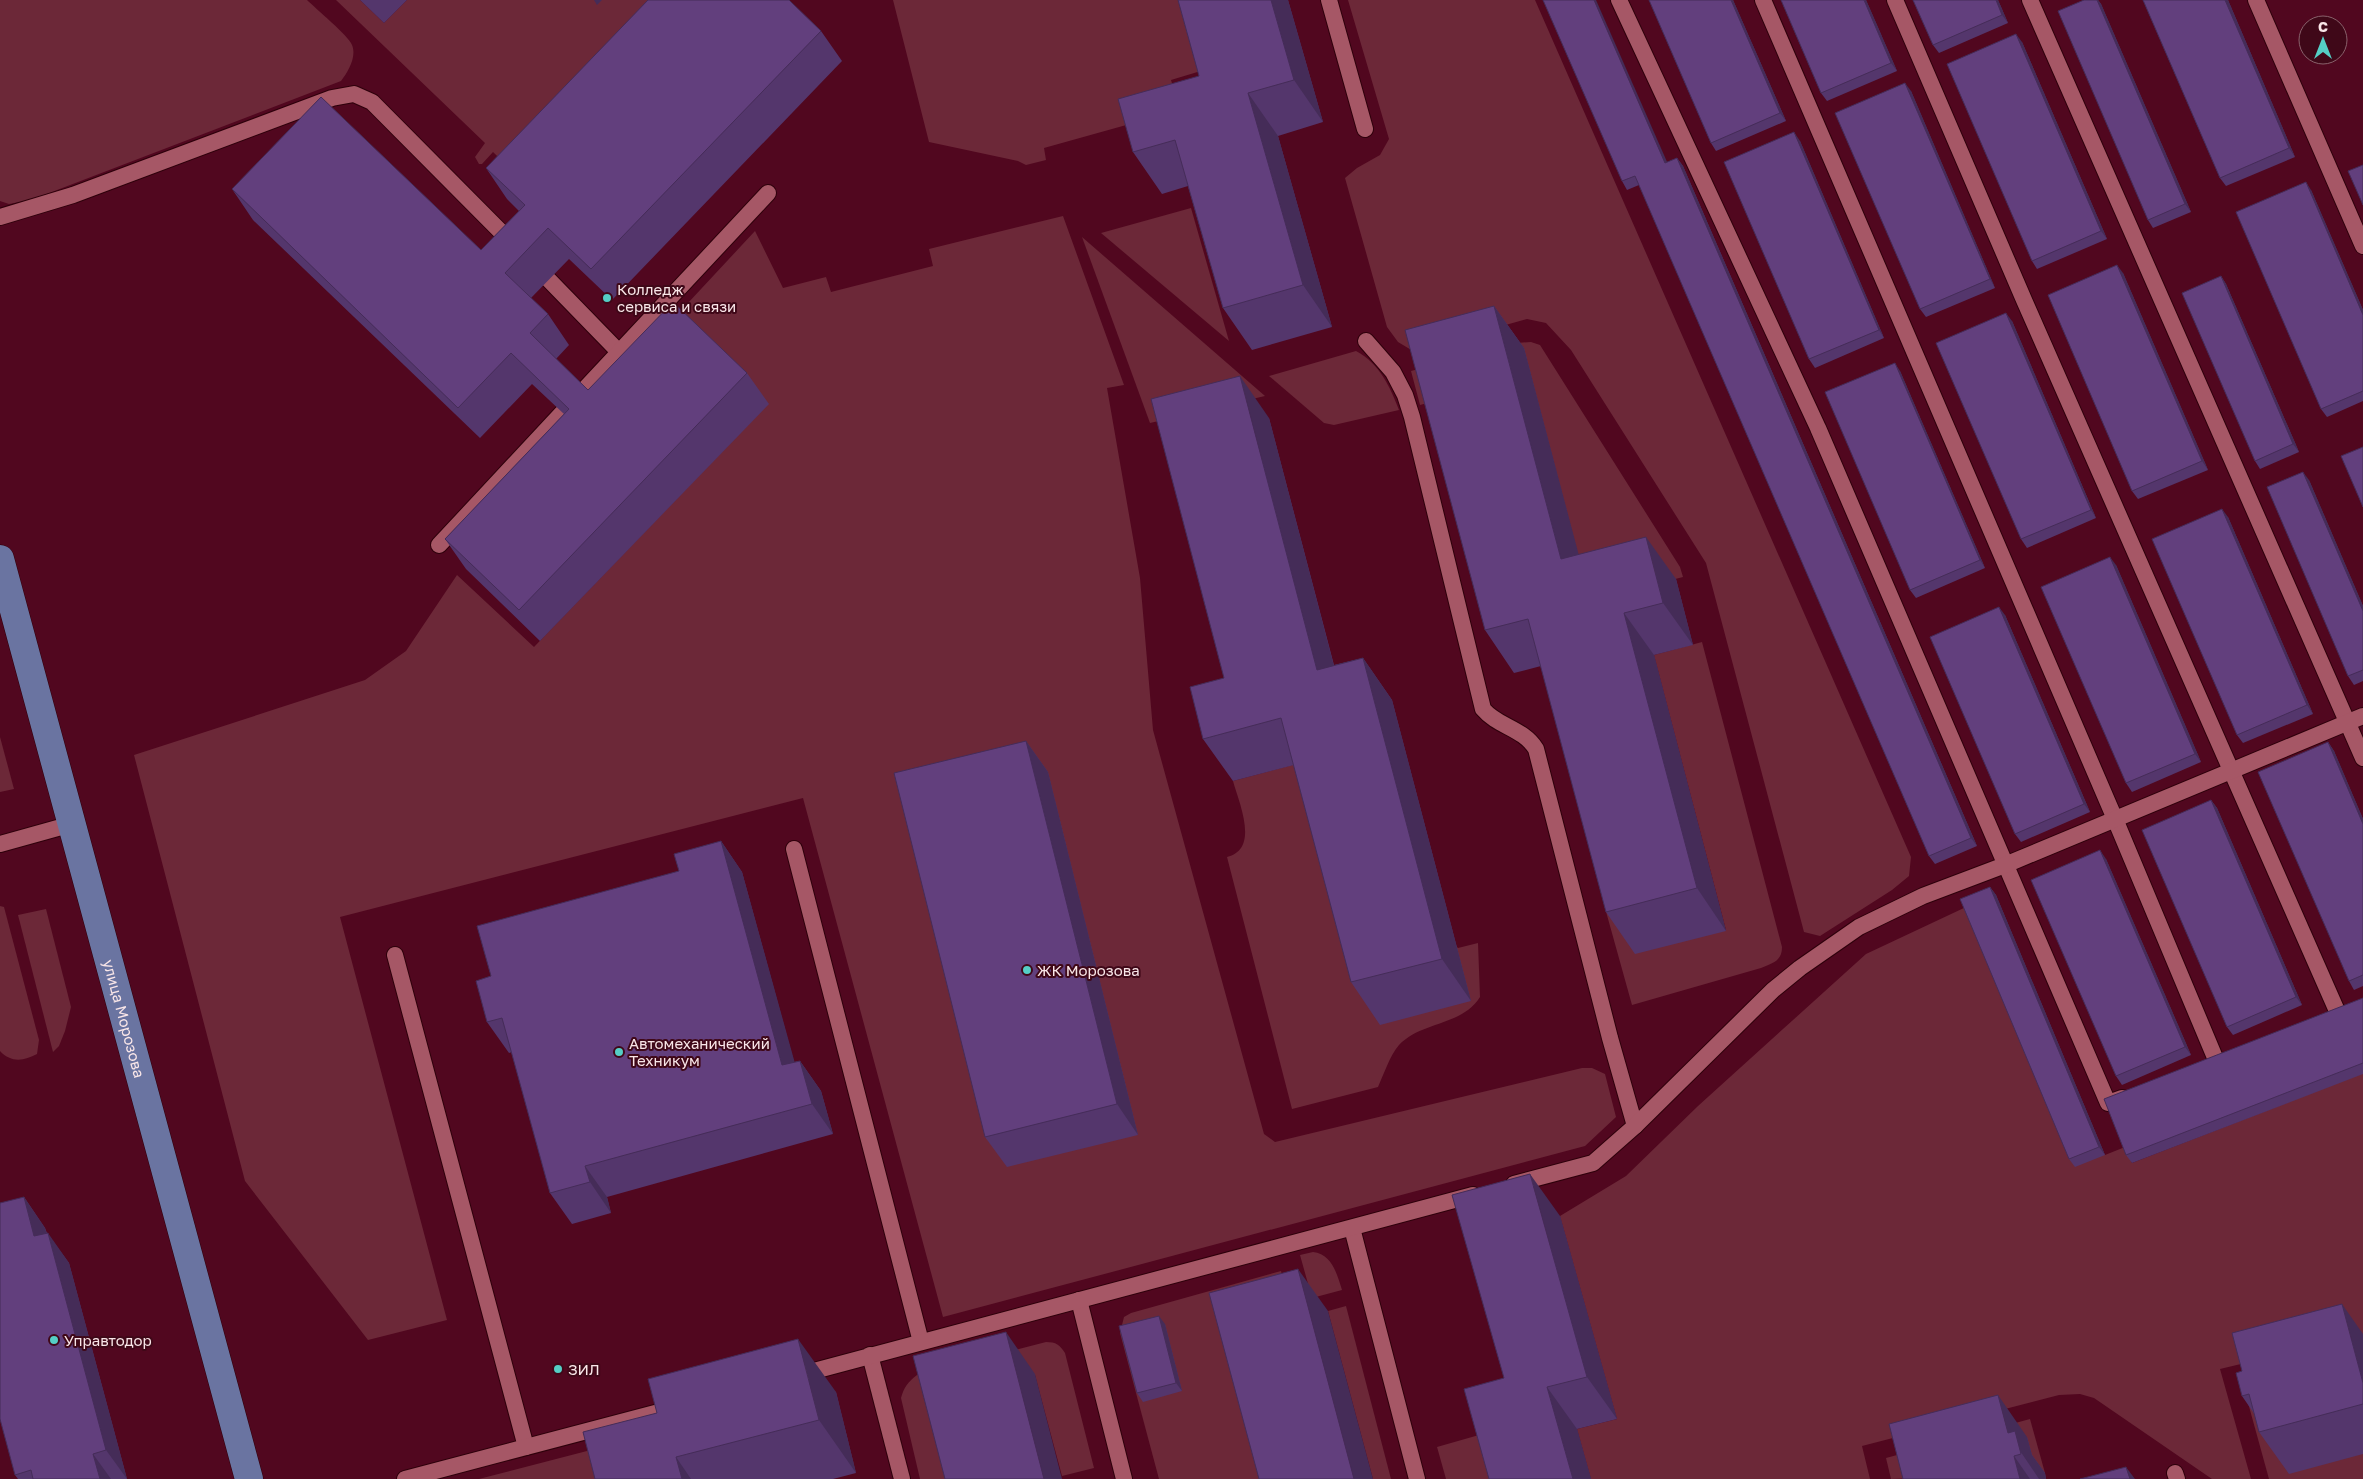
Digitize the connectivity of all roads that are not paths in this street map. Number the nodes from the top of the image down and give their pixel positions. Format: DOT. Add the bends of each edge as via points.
graph roads {
  1 [pos="1329,0"];
  2 [pos="1618,0"];
  3 [pos="1763,0"];
  4 [pos="1895,0"];
  5 [pos="2030,0"];
  6 [pos="2256,0"];
  7 [pos="1365,129"];
  8 [pos="768,193"];
  9 [pos="0,217"];
  10 [pos="2363,246"];
  11 [pos="526,257"];
  12 [pos="549,280"];
  13 [pos="1366,341"];
  14 [pos="619,352"];
  15 [pos="581,393"];
  16 [pos="562,413"];
  17 [pos="438,545"];
  18 [pos="0,559"];
  19 [pos="2363,716"];
  20 [pos="2348,722"];
  21 [pos="2363,758"];
  22 [pos="2230,771"];
  23 [pos="2115,819"];
  24 [pos="72,824"];
  25 [pos="0,844"];
  26 [pos="794,849"];
  27 [pos="2005,865"];
  28 [pos="395,955"];
  29 [pos="2354,1004"];
  30 [pos="2337,1011"];
  31 [pos="2320,1018"];
  32 [pos="2233,1053"];
  33 [pos="2216,1060"];
  34 [pos="2198,1068"];
  35 [pos="2135,1092"];
  36 [pos="1635,1126"];
  37 [pos="1352,1228"];
  38 [pos="1079,1300"];
  39 [pos="921,1342"];
  40 [pos="870,1355"];
  41 [pos="784,1378"];
  42 [pos="697,1402"];
  43 [pos="526,1447"];
  44 [pos="249,1479"];
  45 [pos="405,1479"];
  46 [pos="902,1479"];
  47 [pos="1124,1479"];
  48 [pos="1417,1479"];
  1 -- 7 [label="lane"];
  2 -- 27 [label="lane" via="1818,428"];
  3 -- 23 [label="lane"];
  4 -- 22 [label="lane"];
  5 -- 20 [label="lane"];
  6 -- 10 [label="lane"];
  8 -- 14 [label="lane"];
  9 -- 11 [label="lane" via="73,195 332,98 354,94 372,102"];
  12 -- 14 [label="lane"];
  13 -- 36 [label="lane" via="1393,372 1412,417 1483,709 1490,717 1519,731 1536,749"];
  14 -- 15 [label="lane"];
  16 -- 17 [label="lane"];
  18 -- 24 [label="main road, улица Морозова"];
  19 -- 20 [label="lane"];
  20 -- 21 [label="lane"];
  20 -- 22 [label="lane"];
  22 -- 23 [label="lane"];
  22 -- 30 [label="lane"];
  23 -- 27 [label="lane"];
  23 -- 33 [label="lane"];
  24 -- 25 [label="lane"];
  24 -- 44 [label="main road, улица Морозова"];
  26 -- 39 [label="lane"];
  27 -- 35 [label="lane" via="2108,1103"];
  27 -- 36 [label="lane" via="1922,896 1859,927 1800,968 1773,990"];
  28 -- 43 [label="lane"];
  29 -- 30 [label="lane"];
  30 -- 31 [label="lane"];
  32 -- 33 [label="lane"];
  33 -- 34 [label="lane"];
  36 -- 37 [label="lane" via="1593,1164"];
  37 -- 38 [label="lane"];
  37 -- 48 [label="lane"];
  38 -- 39 [label="lane"];
  38 -- 47 [label="lane"];
  39 -- 40 [label="lane"];
  40 -- 41 [label="lane"];
  40 -- 46 [label="lane"];
  42 -- 43 [label="lane"];
  43 -- 45 [label="lane"];
}
